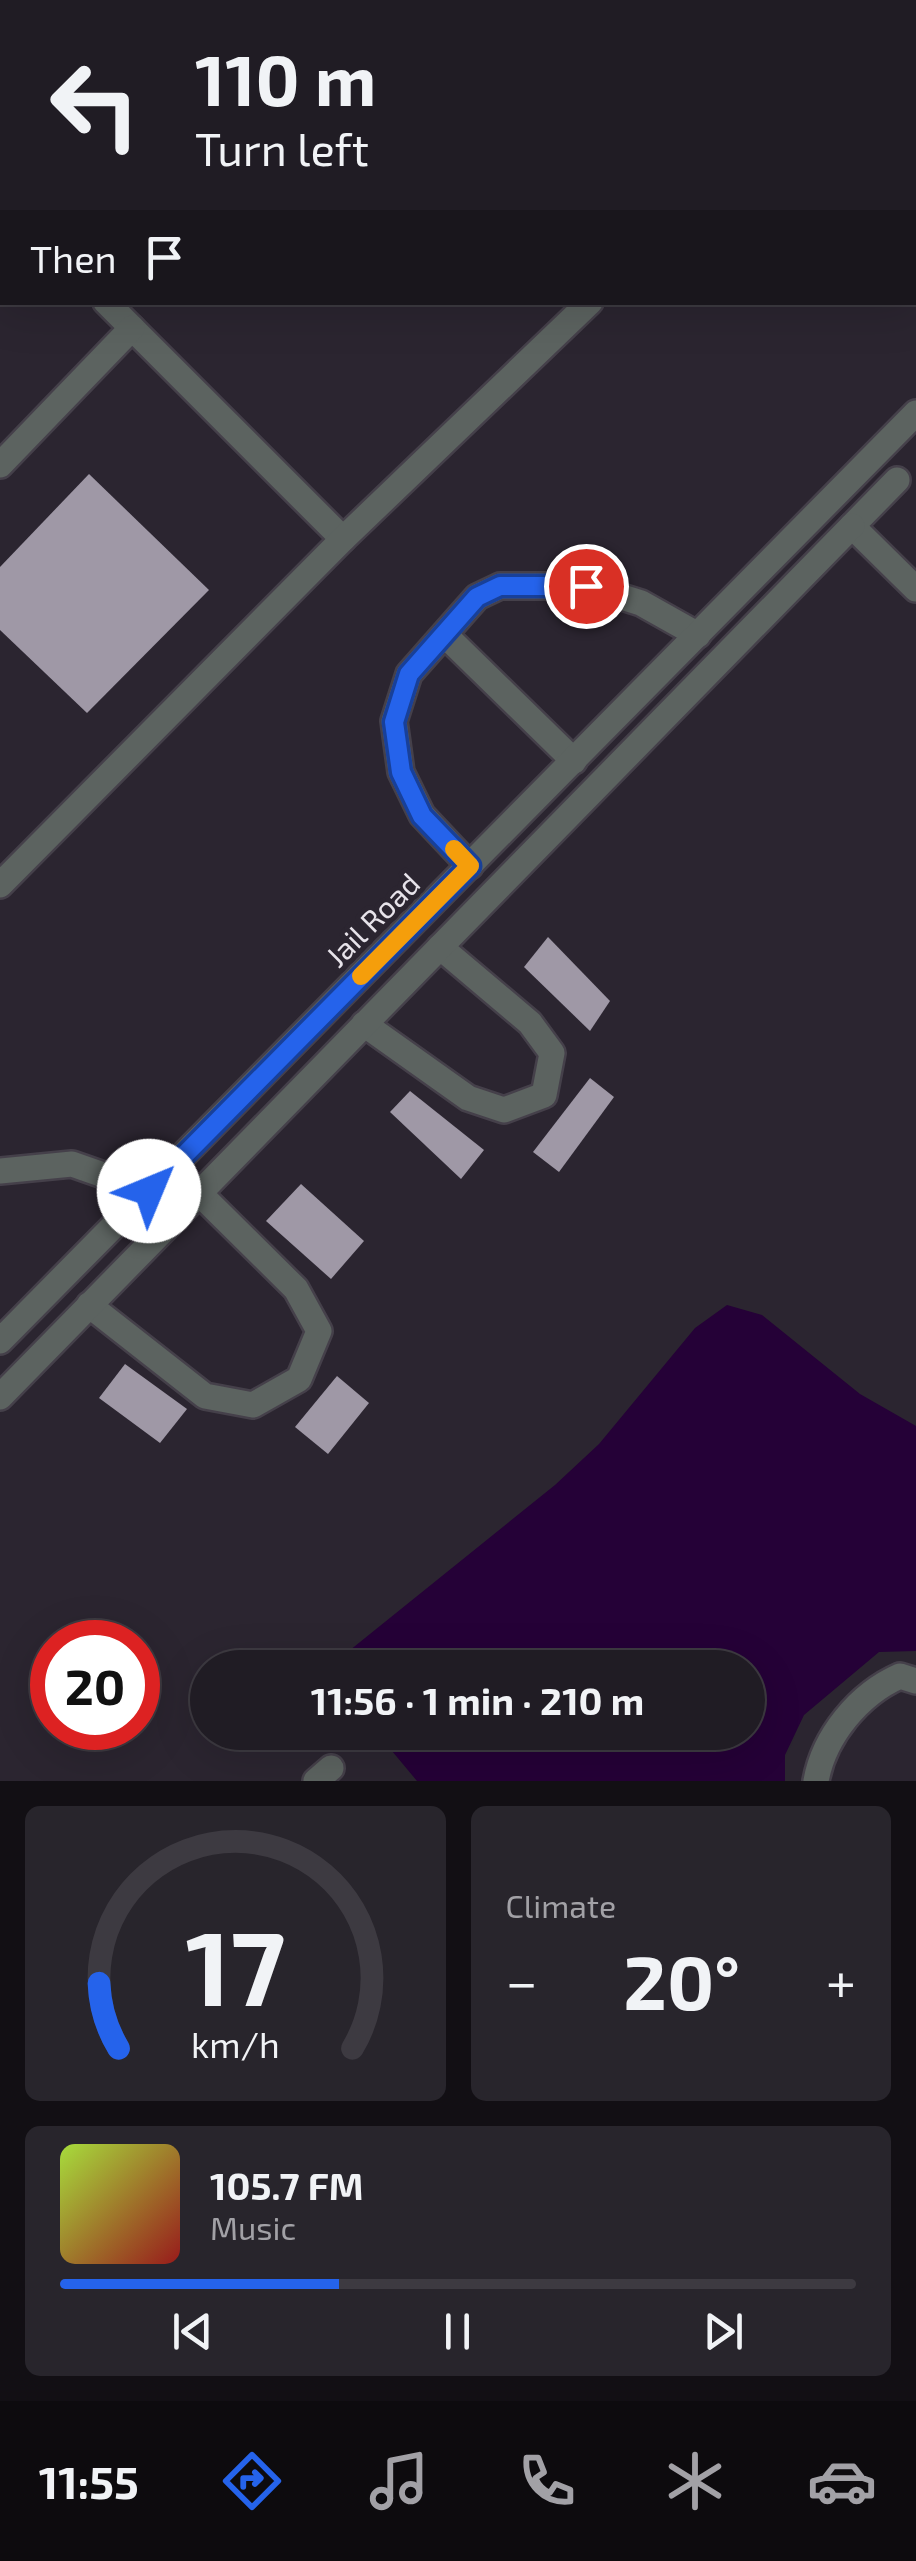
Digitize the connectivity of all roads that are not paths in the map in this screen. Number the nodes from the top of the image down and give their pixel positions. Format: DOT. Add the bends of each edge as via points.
graph roads {
  1 [pos="109,305"];
  2 [pos="587,305"];
  3 [pos="132,328"];
  4 [pos="916,413"];
  5 [pos="0,465"];
  6 [pos="897,480"];
  7 [pos="852,526"];
  8 [pos="344,540"];
  9 [pos="916,590"];
  10 [pos="445,635"];
  11 [pos="698,635"];
  12 [pos="574,762"];
  13 [pos="470,866"];
  14 [pos="0,885"];
  15 [pos="440,947"];
  16 [pos="364,1024"];
  17 [pos="0,1170"];
  18 [pos="149,1191"];
  19 [pos="199,1192"];
  20 [pos="89,1305"];
  21 [pos="0,1341"];
  22 [pos="0,1396"];
  23 [pos="916,1680"];
  24 [pos="816,1781"];
  1 -- 3 [label="street"];
  2 -- 8 [label="street"];
  3 -- 5 [label="street"];
  3 -- 8 [label="street"];
  4 -- 11 [label="street, Jail Road"];
  6 -- 7 [label="street"];
  7 -- 9 [label="street"];
  7 -- 15 [label="street"];
  8 -- 14 [label="street"];
  10 -- 11 [label="street" via="477,597 500,586 586,586 641,602"];
  10 -- 12 [label="street"];
  10 -- 13 [label="street" via="409,674 394,722 401,772 422,816"];
  11 -- 12 [label="street, Jail Road"];
  12 -- 13 [label="street, Jail Road"];
  13 -- 18 [label="street, Jail Road"];
  15 -- 16 [label="street"];
  15 -- 16 [label="street" via="530,1023 552,1053 544,1095 504,1110 468,1098"];
  16 -- 19 [label="street"];
  17 -- 18 [label="street" via="72,1164"];
  18 -- 21 [label="street, Jail Road"];
  19 -- 20 [label="street"];
  19 -- 20 [label="street" via="296,1288 318,1331 299,1378 254,1405 204,1396"];
  20 -- 22 [label="street"];
  23 -- 24 [label="street" via="900,1676 879,1685 843,1722 820,1758"];
}
